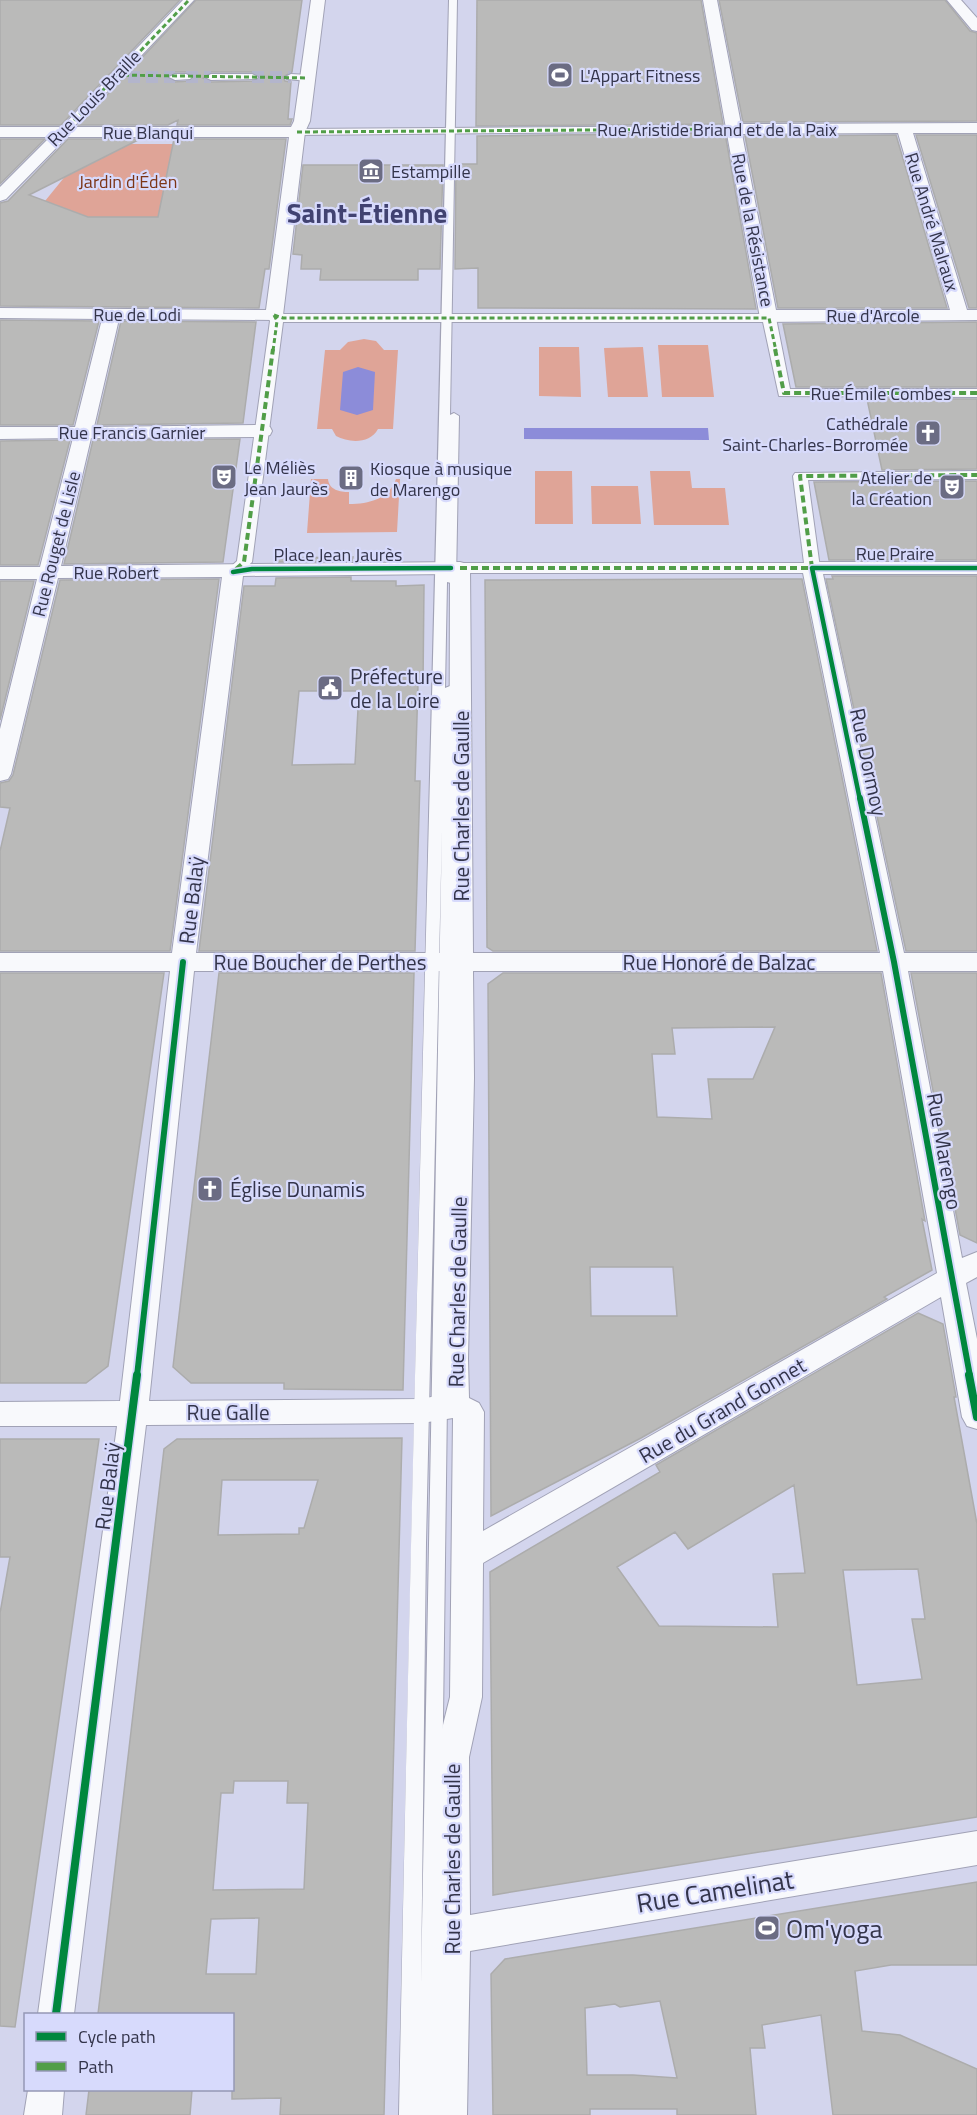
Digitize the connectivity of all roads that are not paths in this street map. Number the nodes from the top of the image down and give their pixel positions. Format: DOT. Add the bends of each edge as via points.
graph roads {
  1 [pos="189,0"];
  2 [pos="318,0"];
  3 [pos="453,0"];
  4 [pos="461,0"];
  5 [pos="710,0"];
  6 [pos="954,0"];
  7 [pos="977,27"];
  8 [pos="211,77"];
  9 [pos="252,77"];
  10 [pos="291,77"];
  11 [pos="308,78"];
  12 [pos="977,128"];
  13 [pos="733,129"];
  14 [pos="904,129"];
  15 [pos="453,130"];
  16 [pos="0,132"];
  17 [pos="63,132"];
  18 [pos="297,132"];
  19 [pos="0,196"];
  20 [pos="0,313"];
  21 [pos="112,314"];
  22 [pos="274,315"];
  23 [pos="969,315"];
  24 [pos="451,318"];
  25 [pos="770,318"];
  26 [pos="977,393"];
  27 [pos="263,431"];
  28 [pos="84,432"];
  29 [pos="0,433"];
  30 [pos="977,475"];
  31 [pos="451,568"];
  32 [pos="812,568"];
  33 [pos="977,568"];
  34 [pos="233,572"];
  35 [pos="0,573"];
  36 [pos="49,573"];
  37 [pos="0,774"];
  38 [pos="0,962"];
  39 [pos="183,962"];
  40 [pos="446,962"];
  41 [pos="894,962"];
  42 [pos="977,962"];
  43 [pos="977,1263"];
  44 [pos="952,1278"];
  45 [pos="438,1408"];
  46 [pos="134,1413"];
  47 [pos="0,1414"];
  48 [pos="977,1417"];
  49 [pos="468,1556"];
  50 [pos="977,1848"];
  51 [pos="453,1936"];
  52 [pos="56,2013"];
  53 [pos="46,2091"];
  54 [pos="43,2115"];
  55 [pos="409,2115"];
  56 [pos="428,2115"];
  57 [pos="448,2115"];
  1 -- 17 [label="street, Rue Louis Braille" via="122,76"];
  2 -- 11 [label="street"];
  3 -- 15 [label="lane"];
  4 -- 15 [label="lane"];
  5 -- 13 [label="street, Rue de la Résistance"];
  6 -- 7 [label="street"];
  8 -- 9 [label="street"];
  10 -- 11 [label="street"];
  11 -- 18 [label="street"];
  12 -- 14 [label="street, Rue Aristide Briand et de la Paix"];
  13 -- 14 [label="street, Rue Aristide Briand et de la Paix"];
  13 -- 15 [label="street, Rue Aristide Briand et de la Paix"];
  13 -- 25 [label="street, Rue de la Résistance"];
  14 -- 23 [label="street, Rue André Malraux"];
  15 -- 18 [label="street, Rue Aristide Briand et de la Paix"];
  15 -- 24 [label="lane"];
  16 -- 17 [label="street, Rue Blanqui"];
  17 -- 18 [label="street, Rue Blanqui"];
  17 -- 19 [label="street, Rue Louis Braille"];
  18 -- 22 [label="street"];
  20 -- 21 [label="street, Rue de Lodi"];
  21 -- 22 [label="street, Rue de Lodi"];
  21 -- 28 [label="street, Rue Rouget de Lisle"];
  22 -- 24 [label="street"];
  22 -- 27 [label="street, Place Jean Jaurès" via="277,321"];
  23 -- 25 [label="street, Rue d'Arcole"];
  24 -- 25 [label="street"];
  24 -- 31 [label="lane"];
  25 -- 26 [label="street, Rue Émile Combes" via="784,393"];
  27 -- 28 [label="street, Rue Francis Garnier"];
  27 -- 34 [label="street, Place Jean Jaurès" via="244,562"];
  28 -- 29 [label="street, Rue Francis Garnier"];
  28 -- 36 [label="street, Rue Rouget de Lisle"];
  30 -- 32 [label="street" via="800,476"];
  31 -- 32 [label="street, Place Jean Jaurès"];
  31 -- 34 [label="street, Place Jean Jaurès"];
  31 -- 40 [label="street, Rue Charles de Gaulle" via="462,726"];
  32 -- 33 [label="street, Rue Praire"];
  32 -- 41 [label="street, Rue Dormoy"];
  34 -- 36 [label="street, Rue Robert"];
  34 -- 39 [label="street, Rue Balaÿ"];
  35 -- 36 [label="street, Rue Robert"];
  36 -- 37 [label="street, Rue Rouget de Lisle"];
  38 -- 39 [label="street, Rue Boucher de Perthes"];
  39 -- 40 [label="street, Rue Boucher de Perthes"];
  39 -- 46 [label="street, Rue Balaÿ"];
  40 -- 41 [label="street, Rue Honoré de Balzac"];
  40 -- 45 [label="street, Rue Charles de Gaulle" via="461,1078 454,1359"];
  41 -- 42 [label="street, Rue Honoré de Balzac"];
  41 -- 44 [label="street, Rue Marengo"];
  43 -- 44 [label="street, Rue du Grand Gonnet"];
  44 -- 48 [label="street, Rue Marengo"];
  44 -- 49 [label="street, Rue du Grand Gonnet"];
  45 -- 46 [label="street, Rue Galle"];
  45 -- 49 [label="street, Rue Charles de Gaulle" via="469,1412"];
  45 -- 55 [label="lane" via="414,1730"];
  45 -- 56 [label="lane"];
  46 -- 47 [label="street, Rue Galle"];
  46 -- 52 [label="street, Rue Balaÿ"];
  49 -- 51 [label="street, Rue Charles de Gaulle" via="466,1697 452,1757"];
  50 -- 51 [label="street, Rue Camelinat"];
  51 -- 57 [label="street, Rue Charles de Gaulle"];
  53 -- 54 [label="street"];
}
